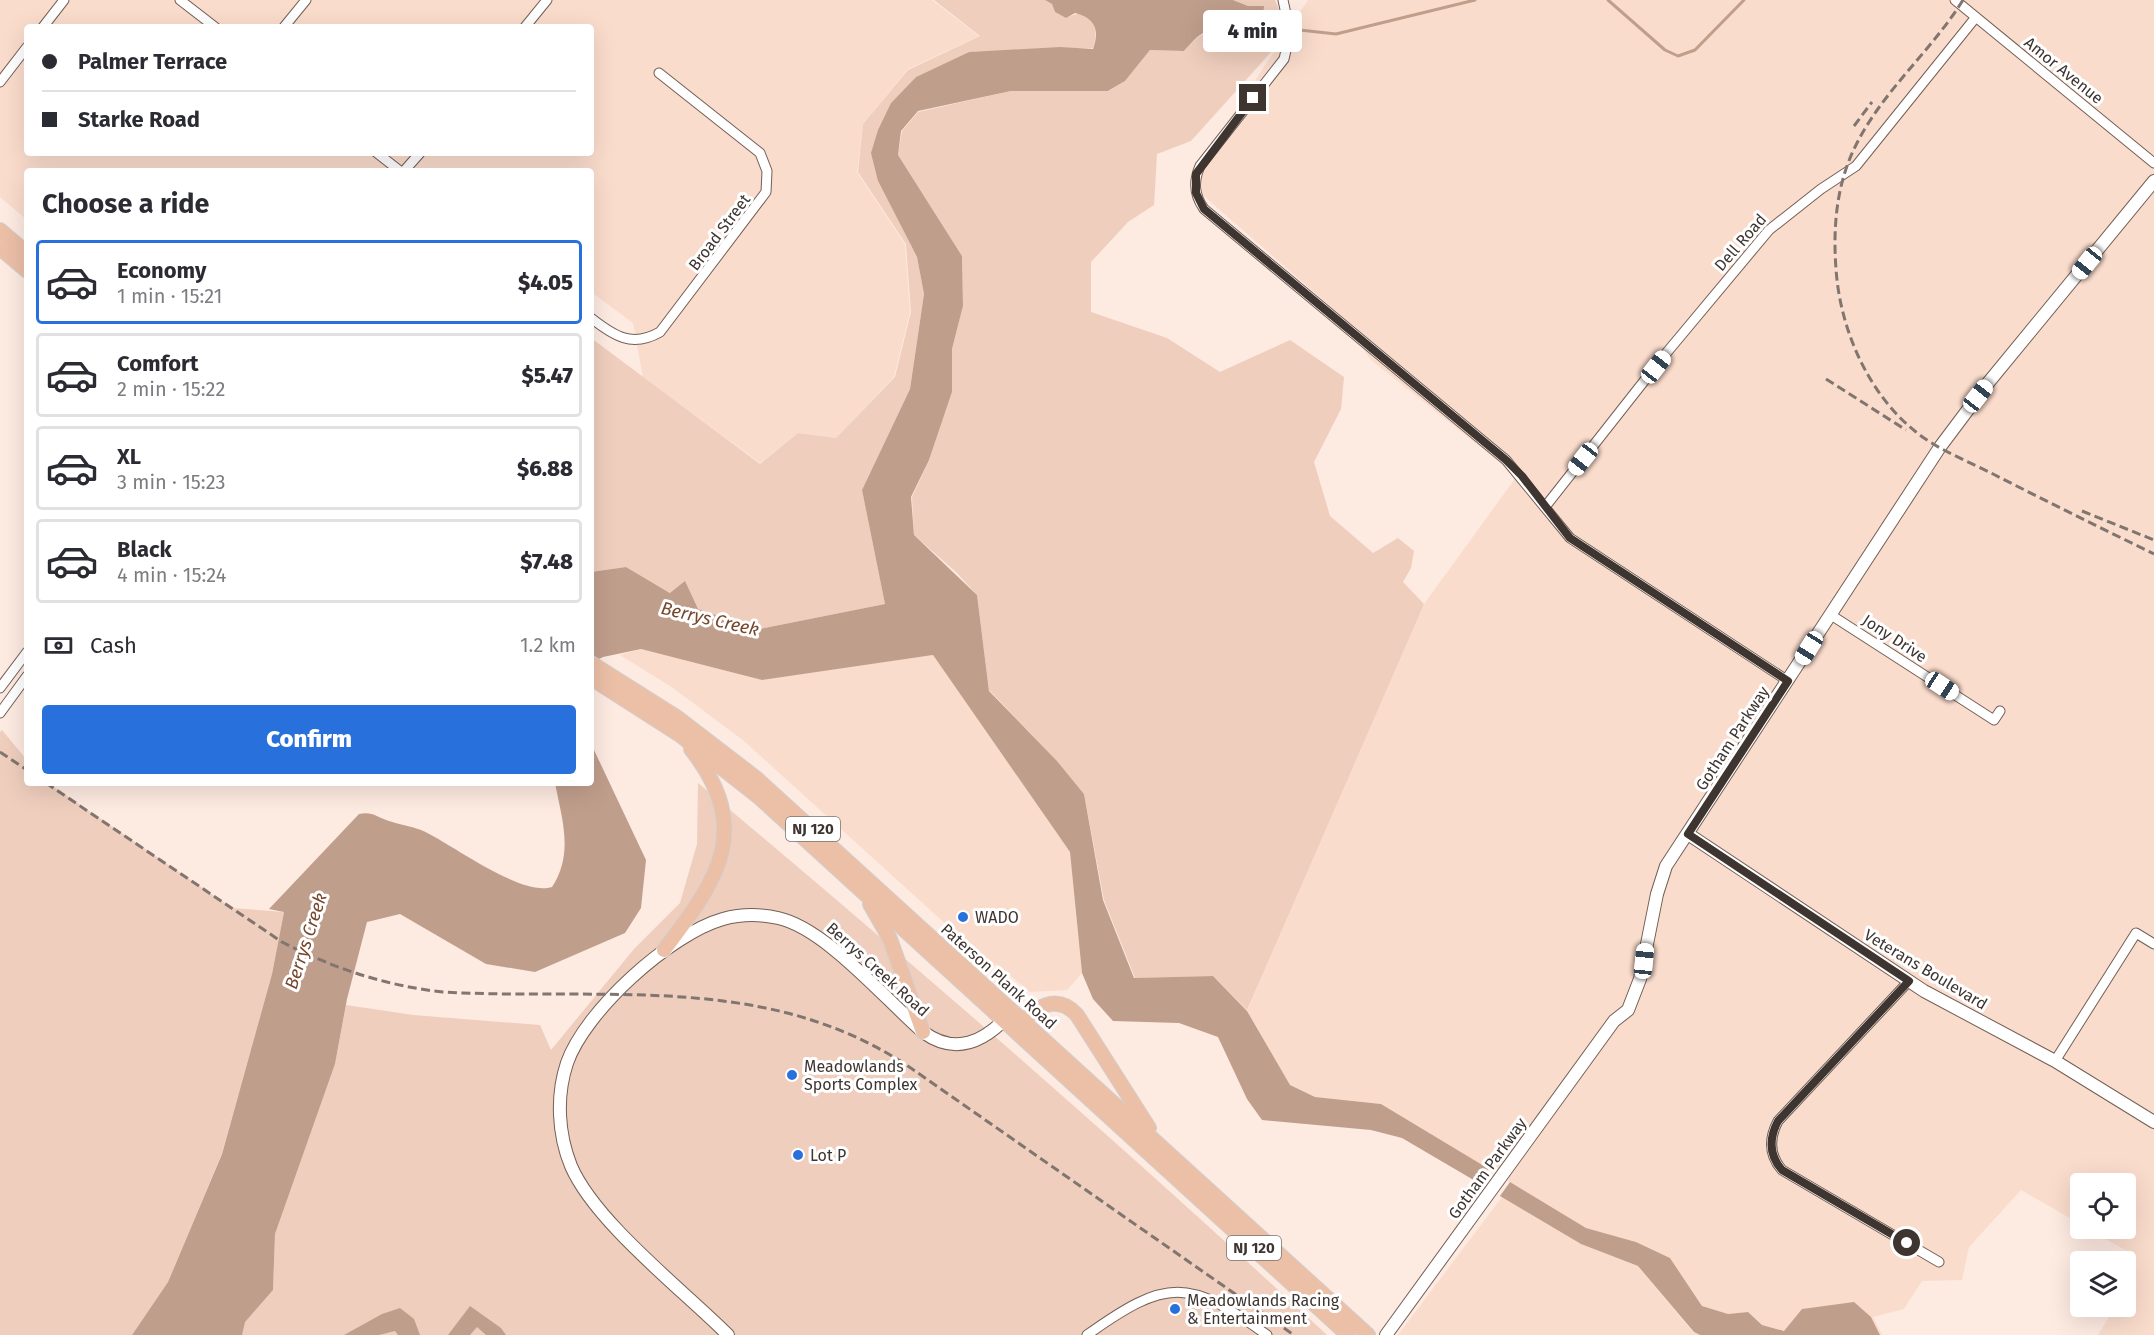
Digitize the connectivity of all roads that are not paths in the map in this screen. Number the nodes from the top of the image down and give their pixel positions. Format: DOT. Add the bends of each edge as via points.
graph roads {
  1 [pos="64,0"];
  2 [pos="180,0"];
  3 [pos="306,0"];
  4 [pos="547,0"];
  5 [pos="1283,0"];
  6 [pos="1955,0"];
  7 [pos="1976,17"];
  8 [pos="45,24"];
  9 [pos="210,24"];
  10 [pos="286,24"];
  11 [pos="527,24"];
  12 [pos="24,51"];
  13 [pos="659,73"];
  14 [pos="0,82"];
  15 [pos="381,156"];
  16 [pos="417,156"];
  17 [pos="2154,163"];
  18 [pos="396,168"];
  19 [pos="407,168"];
  20 [pos="2154,182"];
  21 [pos="0,230"];
  22 [pos="0,248"];
  23 [pos="24,250"];
  24 [pos="24,268"];
  25 [pos="594,320"];
  26 [pos="1545,507"];
  27 [pos="1831,615"];
  28 [pos="24,656"];
  29 [pos="594,673"];
  30 [pos="594,673"];
  31 [pos="24,680"];
  32 [pos="1788,681"];
  33 [pos="0,688"];
  34 [pos="2000,711"];
  35 [pos="0,713"];
  36 [pos="680,735"];
  37 [pos="1688,834"];
  38 [pos="859,888"];
  39 [pos="2154,944"];
  40 [pos="664,950"];
  41 [pos="1909,981"];
  42 [pos="1014,1020"];
  43 [pos="923,1032"];
  44 [pos="2055,1061"];
  45 [pos="2154,1122"];
  46 [pos="1162,1147"];
  47 [pos="1938,1262"];
  48 [pos="728,1335"];
  49 [pos="1087,1335"];
  50 [pos="1267,1335"];
  51 [pos="1348,1335"];
  52 [pos="1368,1335"];
  53 [pos="1386,1335"];
  1 -- 8 [label="street"];
  2 -- 9 [label="street"];
  3 -- 10 [label="street"];
  4 -- 11 [label="street"];
  5 -- 26 [label="street" via="1290,33 1284,59 1200,166 1195,183 1198,201 1206,212 1506,460"];
  6 -- 7 [label="street, Amor Avenue"];
  7 -- 17 [label="street, Amor Avenue"];
  7 -- 26 [label="street, Dell Road" via="1856,166 1769,230"];
  12 -- 14 [label="street"];
  13 -- 25 [label="street, Broad Street" via="760,153 767,171 766,192 660,332 643,340 624,339"];
  15 -- 18 [label="street"];
  16 -- 19 [label="street"];
  20 -- 27 [label="street, Gotham Parkway" via="1958,422"];
  21 -- 23 [label="main road"];
  22 -- 24 [label="main road"];
  26 -- 32 [label="street" via="1570,538"];
  27 -- 32 [label="street, Gotham Parkway"];
  27 -- 34 [label="street, Jony Drive" via="1994,720"];
  28 -- 33 [label="street"];
  29 -- 36 [label="main road, Paterson Plank Road / NJ 120"];
  30 -- 42 [label="main road, Paterson Plank Road / NJ 120" via="678,718 741,766"];
  31 -- 35 [label="street"];
  32 -- 37 [label="street, Gotham Parkway"];
  36 -- 38 [label="main road, Paterson Plank Road / NJ 120" via="760,798"];
  36 -- 40 [label="main road" via="716,786 725,833 709,886"];
  37 -- 41 [label="street, Veterans Boulevard"];
  37 -- 53 [label="street, Gotham Parkway" via="1661,879 1640,979 1628,1010 1608,1030"];
  38 -- 42 [label="main road, Paterson Plank Road / NJ 120"];
  38 -- 43 [label="main road" via="890,939"];
  39 -- 44 [label="street" via="2136,933"];
  40 -- 43 [label="street, Berrys Creek Road" via="726,918 757,915 789,921 819,938"];
  40 -- 48 [label="street, Berrys Creek Road" via="597,1012 577,1041 562,1086 562,1132 575,1174 595,1203"];
  41 -- 44 [label="street, Veterans Boulevard"];
  41 -- 47 [label="street" via="1778,1121 1771,1148 1782,1170"];
  42 -- 43 [label="street, Berrys Creek Road" via="964,1045 943,1043"];
  42 -- 46 [label="main road, Paterson Plank Road / NJ 120"];
  42 -- 46 [label="main road" via="1050,1003 1073,1011"];
  42 -- 51 [label="main road, Paterson Plank Road / NJ 120"];
  44 -- 45 [label="street, Veterans Boulevard"];
  46 -- 52 [label="main road, Paterson Plank Road / NJ 120"];
  49 -- 50 [label="street" via="1138,1301 1176,1292 1217,1301"];
}
